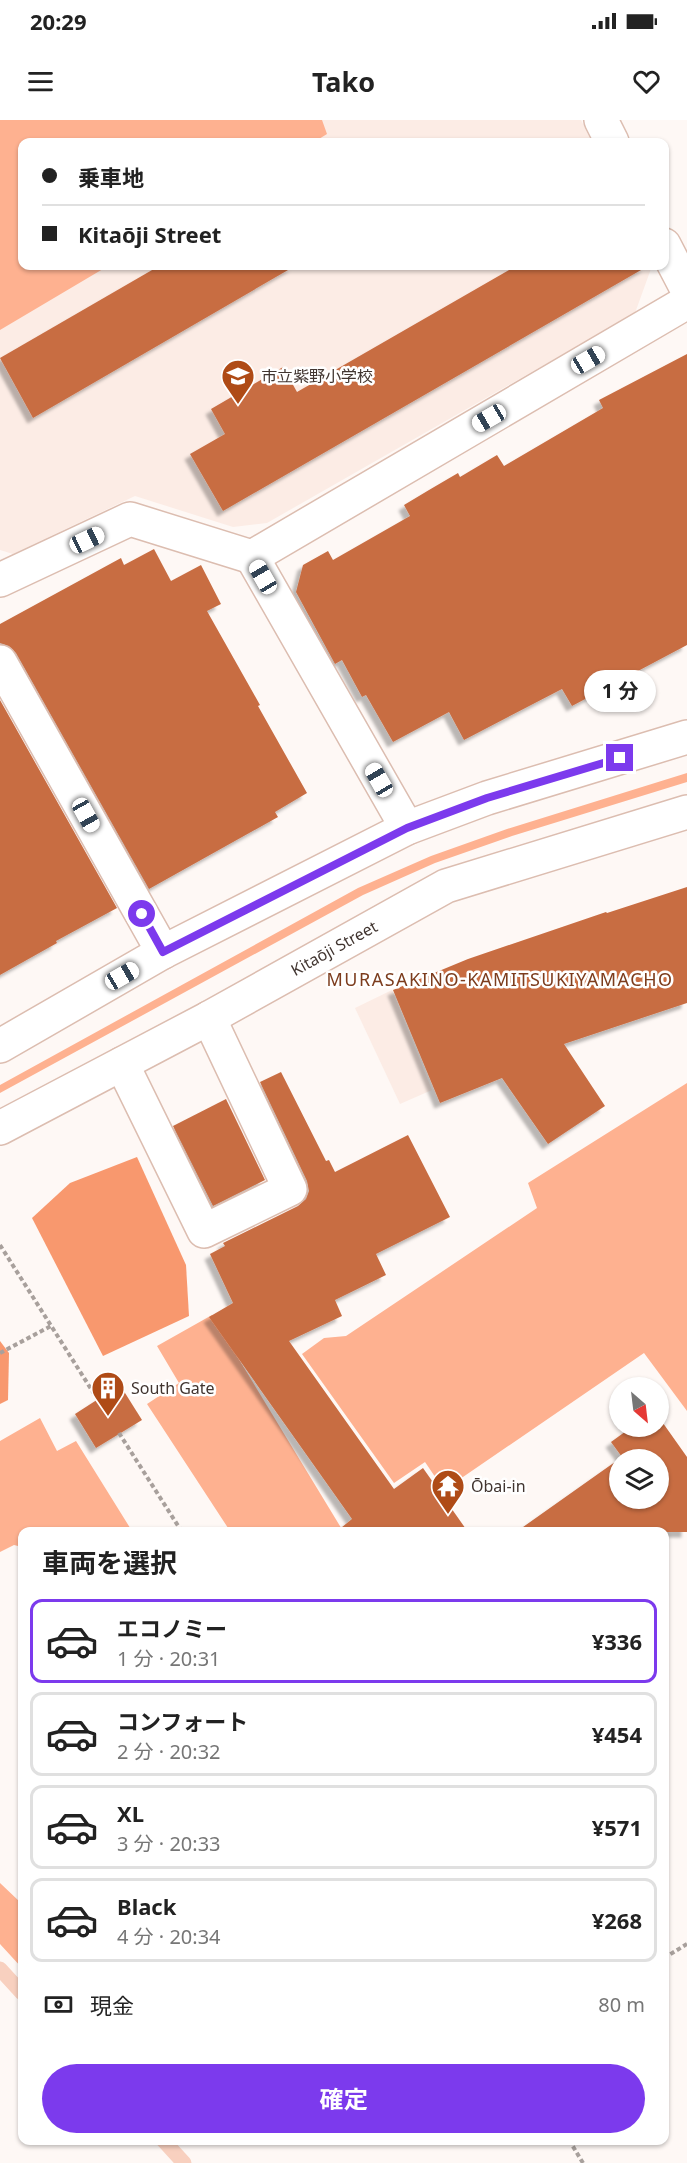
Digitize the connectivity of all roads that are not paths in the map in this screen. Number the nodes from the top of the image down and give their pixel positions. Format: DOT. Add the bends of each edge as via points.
graph roads {
  1 [pos="601,120"];
  2 [pos="610,138"];
  3 [pos="669,255"];
  4 [pos="687,289"];
  5 [pos="687,302"];
  6 [pos="252,557"];
  7 [pos="0,580"];
  8 [pos="0,662"];
  9 [pos="687,737"];
  10 [pos="687,812"];
  11 [pos="407,828"];
  12 [pos="163,952"];
  13 [pos="209,1018"];
  14 [pos="0,1046"];
  15 [pos="122,1064"];
  16 [pos="0,1128"];
  1 -- 2 [label="main road"];
  3 -- 4 [label="main road"];
  5 -- 6 [label="main road"];
  6 -- 7 [label="main road" via="130,519"];
  6 -- 11 [label="main road"];
  8 -- 12 [label="main road"];
  9 -- 11 [label="main road" via="487,798"];
  10 -- 13 [label="main road, Kitaōji Street" via="446,886"];
  11 -- 12 [label="main road"];
  12 -- 14 [label="main road"];
  13 -- 15 [label="main road, Kitaōji Street"];
  13 -- 15 [label="main road" via="290,1189 204,1231"];
  15 -- 16 [label="main road, Kitaōji Street"];
}
